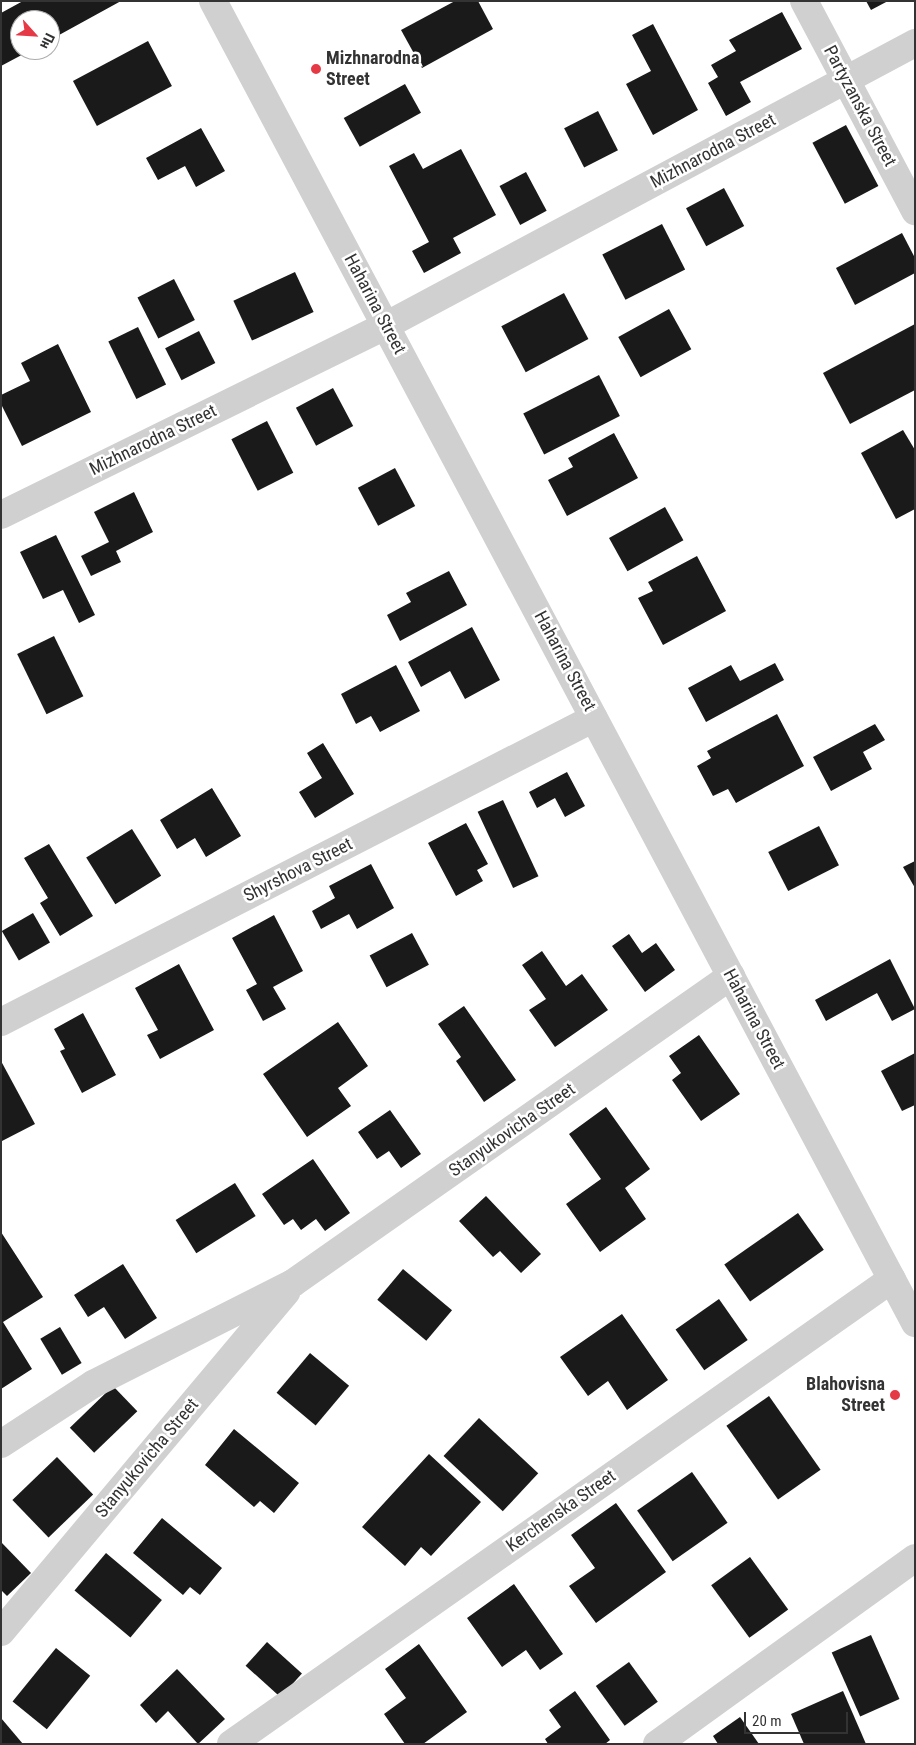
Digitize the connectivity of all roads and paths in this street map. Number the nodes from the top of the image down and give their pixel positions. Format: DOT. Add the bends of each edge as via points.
graph roads {
  1 [pos="213,1"];
  2 [pos="804,1"];
  3 [pos="915,43"];
  4 [pos="847,79"];
  5 [pos="915,211"];
  6 [pos="387,326"];
  7 [pos="1,515"];
  8 [pos="594,718"];
  9 [pos="731,976"];
  10 [pos="1,1022"];
  11 [pos="892,1279"];
  12 [pos="293,1284"];
  13 [pos="915,1322"];
  14 [pos="1,1444"];
  15 [pos="915,1558"];
  16 [pos="1,1632"];
  17 [pos="231,1744"];
  18 [pos="657,1744"];
  1 -- 6 [label="street, Haharina Street"];
  2 -- 4 [label="street, Partyzanska Street"];
  3 -- 4 [label="street, Mizhnarodna Street"];
  4 -- 5 [label="street, Partyzanska Street"];
  4 -- 6 [label="street, Mizhnarodna Street"];
  6 -- 7 [label="street, Mizhnarodna Street"];
  6 -- 8 [label="street, Haharina Street"];
  8 -- 9 [label="street, Haharina Street"];
  8 -- 10 [label="street, Shyrshova Street"];
  9 -- 11 [label="street, Haharina Street"];
  9 -- 12 [label="street, Stanyukovicha Street"];
  11 -- 13 [label="street, Haharina Street"];
  11 -- 17 [label="street, Kerchenska Street"];
  12 -- 14 [label="street, Stanyukovicha Street" via="93,1384"];
  12 -- 16 [label="street, Stanyukovicha Street"];
  15 -- 18 [label="street"];
}
